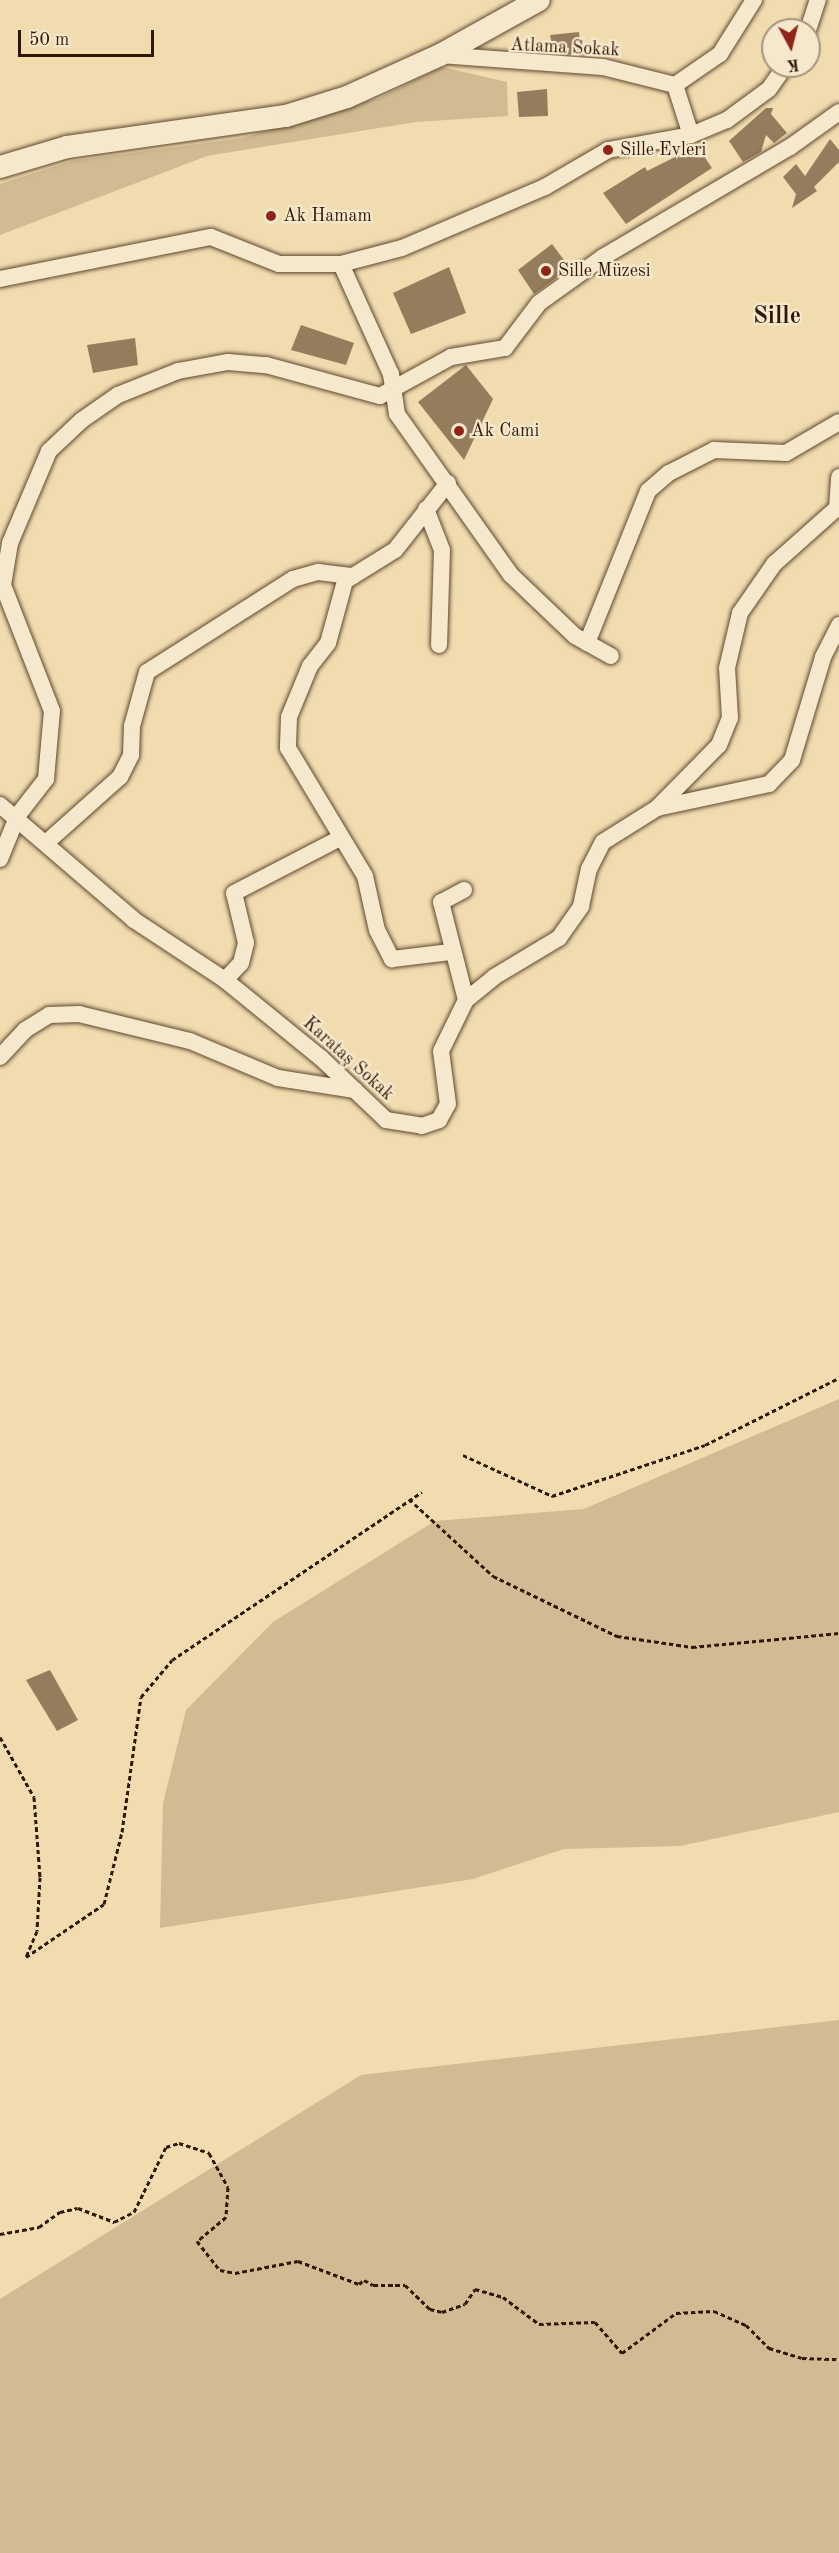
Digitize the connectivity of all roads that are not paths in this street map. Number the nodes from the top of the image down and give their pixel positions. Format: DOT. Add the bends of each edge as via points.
graph roads {
  1 [pos="539,0"];
  2 [pos="754,0"];
  3 [pos="818,0"];
  4 [pos="812,18"];
  5 [pos="441,55"];
  6 [pos="777,78"];
  7 [pos="675,85"];
  8 [pos="839,112"];
  9 [pos="691,135"];
  10 [pos="0,167"];
  11 [pos="341,264"];
  12 [pos="0,279"];
  13 [pos="394,393"];
  14 [pos="839,422"];
  15 [pos="839,477"];
  16 [pos="448,483"];
  17 [pos="838,507"];
  18 [pos="426,509"];
  19 [pos="353,576"];
  20 [pos="839,626"];
  21 [pos="587,643"];
  22 [pos="439,645"];
  23 [pos="611,656"];
  24 [pos="0,805"];
  25 [pos="657,808"];
  26 [pos="18,814"];
  27 [pos="340,838"];
  28 [pos="47,842"];
  29 [pos="0,859"];
  30 [pos="464,890"];
  31 [pos="451,952"];
  32 [pos="225,980"];
  33 [pos="466,1000"];
  34 [pos="0,1057"];
  35 [pos="355,1090"];
  1 -- 5 [label="main road"];
  2 -- 7 [label="street" via="720,54"];
  3 -- 4 [label="street"];
  5 -- 7 [label="street, Atlama Sokak" via="603,68"];
  5 -- 10 [label="main road" via="348,97 286,116 67,147"];
  6 -- 9 [label="street" via="744,108"];
  7 -- 9 [label="street"];
  8 -- 13 [label="street" via="790,147 603,256 539,303 505,348 451,357"];
  9 -- 11 [label="street" via="608,150 545,187 402,248"];
  11 -- 12 [label="street" via="279,264 211,237"];
  11 -- 13 [label="street"];
  13 -- 16 [label="street" via="397,414"];
  13 -- 26 [label="street" via="380,396 266,365 228,362 178,371 118,395 49,451 10,543 3,585 52,711 46,779"];
  14 -- 21 [label="street" via="786,453 714,450 669,473 648,491"];
  15 -- 17 [label="street"];
  16 -- 18 [label="street"];
  16 -- 21 [label="street" via="511,575"];
  17 -- 25 [label="street" via="774,564 740,613 727,668 730,718 719,745"];
  18 -- 19 [label="street" via="395,550"];
  18 -- 22 [label="street" via="442,550"];
  19 -- 27 [label="street" via="345,581 328,643 310,666 289,717 288,748"];
  19 -- 28 [label="street" via="318,572 293,579 147,672 132,726 131,755 120,777"];
  20 -- 25 [label="street, Karataş Sokak" via="823,657 792,760 769,784"];
  21 -- 23 [label="street"];
  24 -- 26 [label="street, Karataş Sokak"];
  25 -- 33 [label="street, Karataş Sokak" via="603,842 589,869 581,906 559,938 494,977"];
  26 -- 28 [label="street, Karataş Sokak"];
  26 -- 29 [label="street"];
  27 -- 31 [label="street" via="366,876 377,930 392,959"];
  27 -- 32 [label="street" via="234,893 246,943 241,963"];
  28 -- 32 [label="street, Karataş Sokak" via="134,920"];
  30 -- 31 [label="street" via="441,902"];
  31 -- 33 [label="street"];
  32 -- 35 [label="street, Karataş Sokak"];
  33 -- 35 [label="street, Karataş Sokak" via="441,1051 448,1104 439,1120 422,1126 386,1120"];
  34 -- 35 [label="street" via="25,1030 49,1015 79,1014 190,1041 278,1078"];
}
